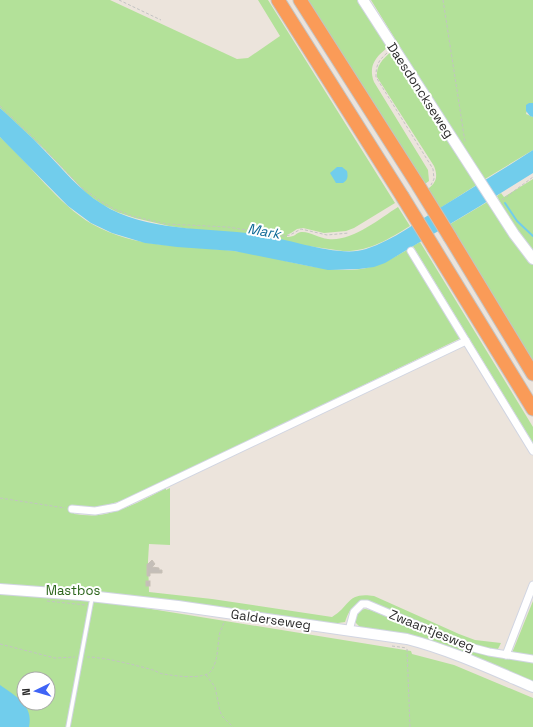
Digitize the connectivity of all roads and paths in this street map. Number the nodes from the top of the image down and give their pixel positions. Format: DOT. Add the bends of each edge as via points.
graph roads {
  1 [pos="119,0"];
  2 [pos="278,0"];
  3 [pos="300,0"];
  4 [pos="363,0"];
  5 [pos="443,0"];
  6 [pos="161,20"];
  7 [pos="394,48"];
  8 [pos="0,106"];
  9 [pos="463,154"];
  10 [pos="533,177"];
  11 [pos="424,185"];
  12 [pos="495,205"];
  13 [pos="348,233"];
  14 [pos="411,251"];
  15 [pos="533,259"];
  16 [pos="466,341"];
  17 [pos="533,374"];
  18 [pos="533,409"];
  19 [pos="533,451"];
  20 [pos="0,498"];
  21 [pos="72,509"];
  22 [pos="533,584"];
  23 [pos="0,589"];
  24 [pos="45,601"];
  25 [pos="91,601"];
  26 [pos="225,620"];
  27 [pos="349,630"];
  28 [pos="0,644"];
  29 [pos="392,646"];
  30 [pos="506,655"];
  31 [pos="81,657"];
  32 [pos="533,659"];
  33 [pos="206,674"];
  34 [pos="533,687"];
  35 [pos="68,727"];
  36 [pos="233,727"];
  37 [pos="410,727"];
  1 -- 6 [label="path"];
  2 -- 18 [label="highway, bridge"];
  3 -- 11 [label="highway"];
  4 -- 7 [label="street, Daesdonckseweg"];
  5 -- 9 [label="path" via="465,146"];
  7 -- 9 [label="street, Daesdonckseweg"];
  7 -- 11 [label="path" via="382,58 376,68 376,77 433,169 434,179"];
  8 -- 13 [label="path" via="82,187 102,202 132,216 166,224 228,227 284,236 301,230 327,235"];
  9 -- 12 [label="street, Daesdonckseweg"];
  10 -- 12 [label="path"];
  11 -- 17 [label="highway, bridge" via="450,237"];
  12 -- 15 [label="street, Daesdonckseweg"];
  14 -- 16 [label="street"];
  16 -- 19 [label="street"];
  16 -- 21 [label="street" via="117,507 95,511"];
  20 -- 21 [label="path"];
  22 -- 30 [label="street"];
  23 -- 25 [label="street, Galderseweg"];
  24 -- 25 [label="path"];
  25 -- 27 [label="street, Galderseweg" via="178,606"];
  25 -- 31 [label="lane"];
  26 -- 33 [label="path" via="214,666 211,672"];
  27 -- 30 [label="street, Zwaantjesweg" via="354,612 362,604 367,604 460,644"];
  27 -- 34 [label="street, Galderseweg" via="430,645"];
  28 -- 31 [label="path" via="55,658"];
  29 -- 37 [label="path" via="407,648"];
  30 -- 32 [label="street, Zwaantjesweg"];
  31 -- 33 [label="path" via="97,657 163,674 195,677"];
  31 -- 35 [label="lane"];
  33 -- 36 [label="path" via="215,687 222,716"];
}
